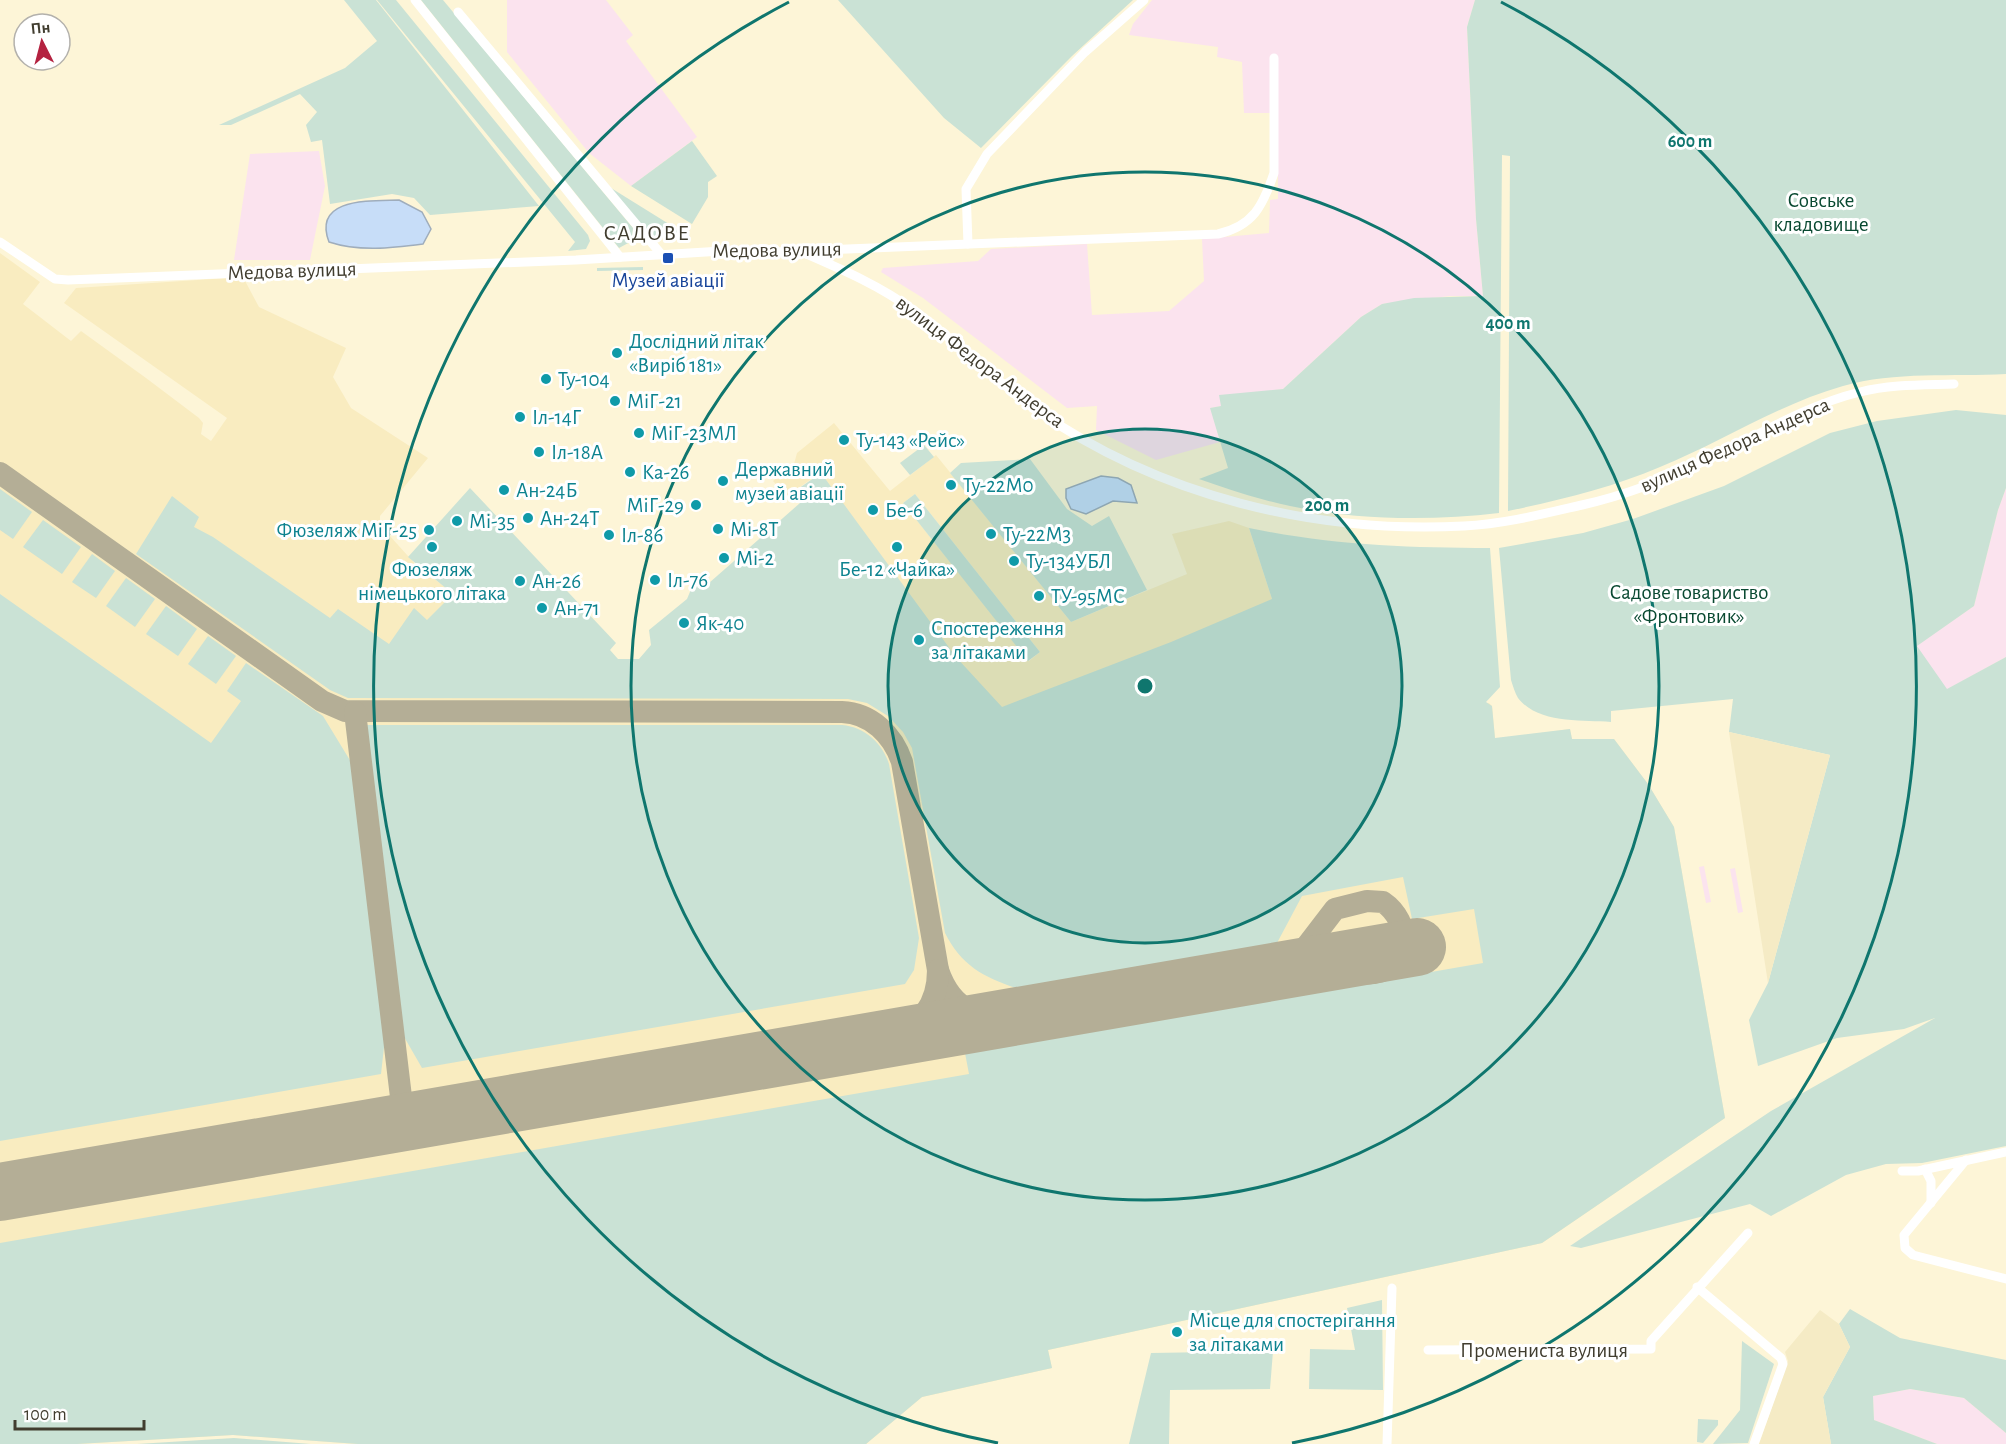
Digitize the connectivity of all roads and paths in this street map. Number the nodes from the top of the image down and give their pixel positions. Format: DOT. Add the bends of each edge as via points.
graph roads {
  1 [pos="415,0"];
  2 [pos="1144,0"];
  3 [pos="458,12"];
  4 [pos="1274,58"];
  5 [pos="0,242"];
  6 [pos="968,244"];
  7 [pos="800,251"];
  8 [pos="661,254"];
  9 [pos="620,257"];
  10 [pos="1954,384"];
  11 [pos="2006,1152"];
  12 [pos="1966,1160"];
  13 [pos="1925,1169"];
  14 [pos="1902,1171"];
  15 [pos="1931,1203"];
  16 [pos="1748,1233"];
  17 [pos="2006,1278"];
  18 [pos="1697,1287"];
  19 [pos="1392,1288"];
  20 [pos="1428,1350"];
  21 [pos="1387,1444"];
  22 [pos="1754,1444"];
  1 -- 9 [label="street"];
  2 -- 6 [label="street" via="1085,52 987,154 966,189"];
  3 -- 8 [label="street"];
  4 -- 6 [label="street, Медова вулиця" via="1274,173 1254,216 1242,227 1218,234"];
  5 -- 9 [label="street, Медова вулиця" via="55,279 68,280"];
  6 -- 7 [label="street, Медова вулиця"];
  7 -- 8 [label="street, Медова вулиця"];
  7 -- 10 [label="street, вулиця Федора Андерса" via="894,297 1034,408 1125,462 1224,499 1325,520 1416,527 1466,526 1573,507 1654,484 1822,404 1891,387"];
  8 -- 9 [label="street, Медова вулиця"];
  11 -- 12 [label="street"];
  12 -- 13 [label="street"];
  12 -- 15 [label="street"];
  13 -- 14 [label="street"];
  13 -- 15 [label="street" via="1931,1181"];
  15 -- 17 [label="street" via="1905,1235 1905,1248 1913,1255"];
  16 -- 18 [label="street, Промениста вулиця"];
  18 -- 20 [label="street, Промениста вулиця" via="1651,1341 1651,1349"];
  18 -- 22 [label="street" via="1781,1358 1783,1364"];
  19 -- 21 [label="street"];
}
